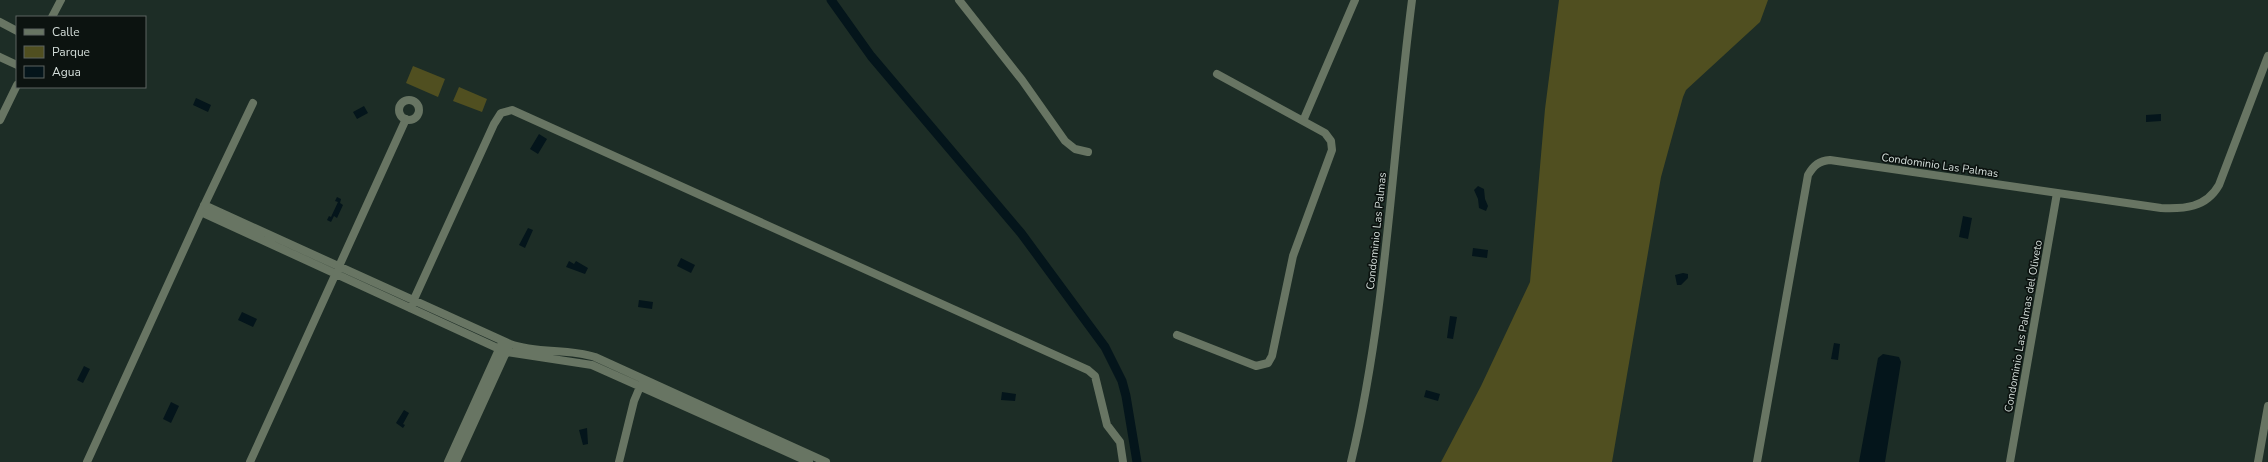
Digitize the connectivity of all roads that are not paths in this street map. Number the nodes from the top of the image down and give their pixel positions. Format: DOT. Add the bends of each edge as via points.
graph roads {
  1 [pos="61,0"];
  2 [pos="959,0"];
  3 [pos="1355,0"];
  4 [pos="1412,0"];
  5 [pos="53,16"];
  6 [pos="0,22"];
  7 [pos="16,30"];
  8 [pos="2268,56"];
  9 [pos="0,57"];
  10 [pos="16,65"];
  11 [pos="1217,74"];
  12 [pos="16,87"];
  13 [pos="253,103"];
  14 [pos="406,119"];
  15 [pos="0,120"];
  16 [pos="1303,121"];
  17 [pos="1088,152"];
  18 [pos="2057,193"];
  19 [pos="202,209"];
  20 [pos="338,266"];
  21 [pos="334,275"];
  22 [pos="414,300"];
  23 [pos="410,308"];
  24 [pos="1176,335"];
  25 [pos="507,343"];
  26 [pos="499,348"];
  27 [pos="506,352"];
  28 [pos="642,383"];
  29 [pos="2268,406"];
  30 [pos="88,462"];
  31 [pos="250,462"];
  32 [pos="448,462"];
  33 [pos="456,462"];
  34 [pos="619,462"];
  35 [pos="809,462"];
  36 [pos="826,462"];
  37 [pos="1123,462"];
  38 [pos="1351,462"];
  39 [pos="1757,462"];
  40 [pos="2010,462"];
  41 [pos="2258,462"];
  1 -- 5 [label="street"];
  2 -- 17 [label="street" via="1065,141 1075,149"];
  3 -- 16 [label="street"];
  4 -- 38 [label="street, Condominio Las Palmas" via="1383,274 1359,430"];
  6 -- 7 [label="street"];
  8 -- 18 [label="street, Condominio Las Palmas" via="2223,176 2215,191 2205,201 2186,208 2161,208"];
  9 -- 10 [label="street"];
  11 -- 16 [label="street"];
  12 -- 15 [label="street"];
  13 -- 19 [label="street"];
  14 -- 20 [label="street"];
  16 -- 24 [label="street" via="1328,135 1332,150 1293,256 1271,360 1265,365 1256,366"];
  18 -- 39 [label="street, Condominio Las Palmas" via="1830,160 1820,161 1812,167 1808,175"];
  18 -- 40 [label="street, Condominio Las Palmas del Oliveto"];
  19 -- 20 [label="street"];
  19 -- 21 [label="street"];
  19 -- 30 [label="street"];
  20 -- 21 [label="street"];
  20 -- 22 [label="street"];
  21 -- 23 [label="street"];
  21 -- 31 [label="street"];
  22 -- 23 [label="street"];
  22 -- 25 [label="street"];
  22 -- 37 [label="street" via="494,124 501,113 512,110 1088,370 1095,376 1108,425 1120,442"];
  23 -- 26 [label="street"];
  25 -- 26 [label="street"];
  25 -- 27 [label="street"];
  25 -- 28 [label="street" via="525,348 590,356"];
  26 -- 27 [label="street"];
  26 -- 32 [label="street"];
  27 -- 28 [label="street" via="518,356 587,364"];
  27 -- 33 [label="street"];
  28 -- 34 [label="street" via="634,401"];
  28 -- 35 [label="street"];
  28 -- 36 [label="street"];
  29 -- 41 [label="street"];
}
